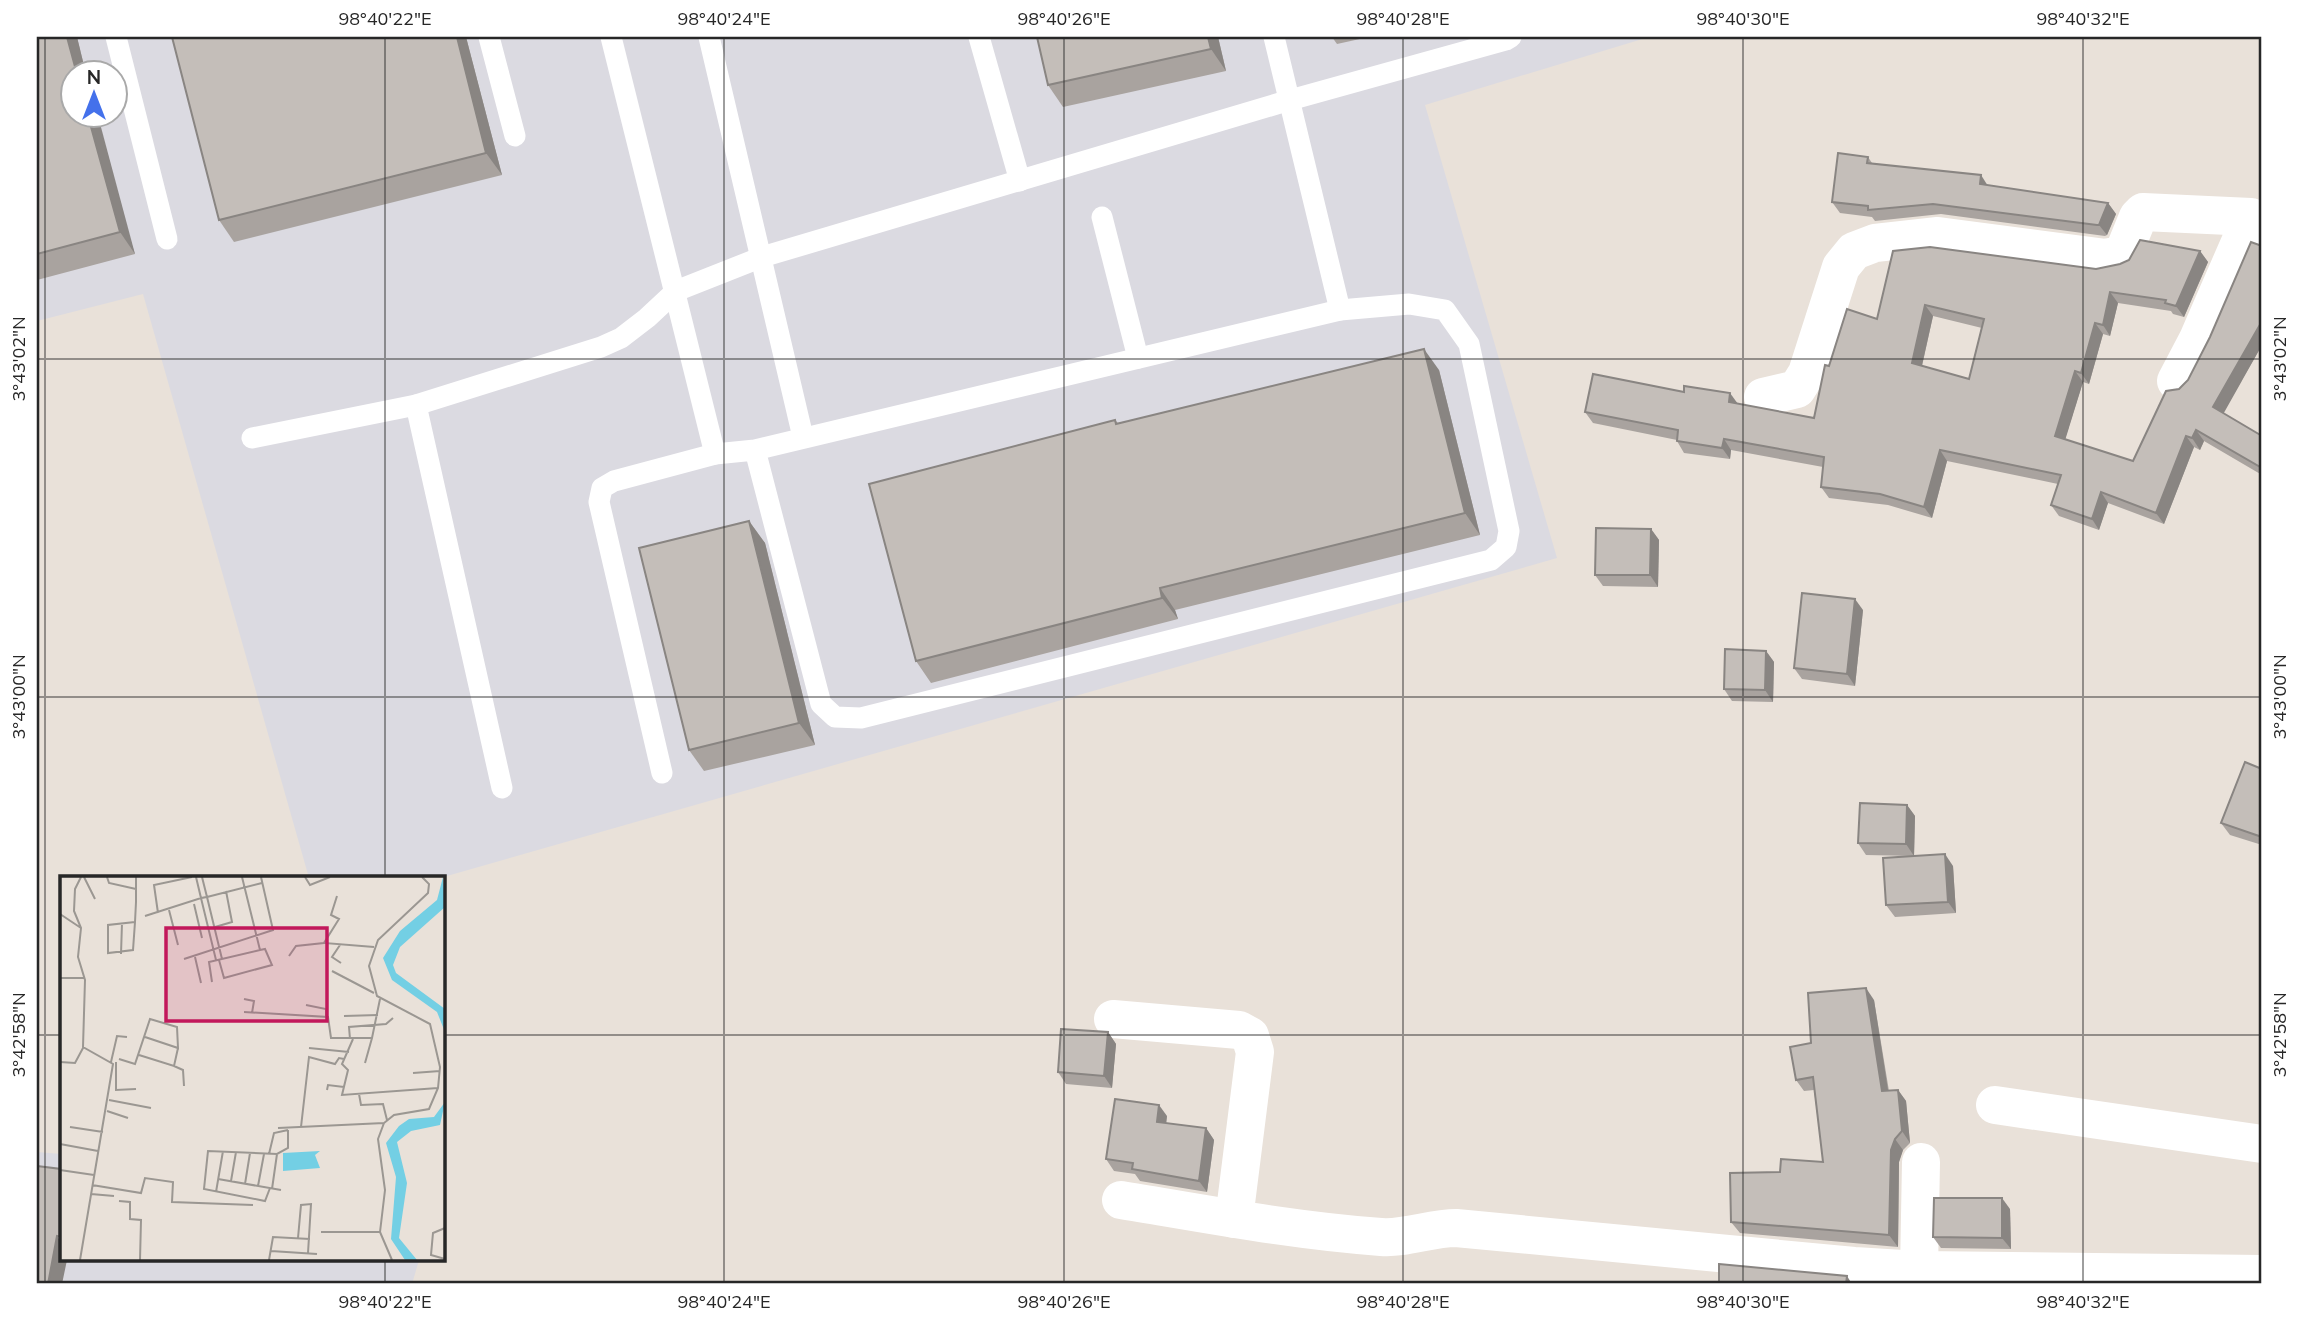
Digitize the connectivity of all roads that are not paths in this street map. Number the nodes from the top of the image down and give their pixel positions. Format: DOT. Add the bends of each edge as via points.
graph roads {
  1 [pos="116,37"];
  2 [pos="489,37"];
  3 [pos="611,37"];
  4 [pos="709,37"];
  5 [pos="979,37"];
  6 [pos="1274,37"];
  7 [pos="1511,37"];
  8 [pos="1290,100"];
  9 [pos="514,136"];
  10 [pos="1020,181"];
  11 [pos="2258,211"];
  12 [pos="1102,216"];
  13 [pos="167,239"];
  14 [pos="762,257"];
  15 [pos="676,291"];
  16 [pos="1340,310"];
  17 [pos="1138,358"];
  18 [pos="2176,381"];
  19 [pos="1763,397"];
  20 [pos="415,405"];
  21 [pos="803,437"];
  22 [pos="252,438"];
  23 [pos="755,450"];
  24 [pos="715,454"];
  25 [pos="662,773"];
  26 [pos="502,788"];
  27 [pos="1113,1019"];
  28 [pos="1995,1105"];
  29 [pos="2262,1144"];
  30 [pos="1922,1162"];
  31 [pos="1121,1200"];
  32 [pos="1234,1219"];
  33 [pos="1919,1270"];
  34 [pos="2262,1274"];
  1 -- 13 [label="lane"];
  2 -- 9 [label="lane"];
  3 -- 15 [label="lane"];
  4 -- 14 [label="lane"];
  5 -- 10 [label="lane"];
  6 -- 8 [label="lane"];
  7 -- 8 [label="lane"];
  8 -- 10 [label="lane"];
  8 -- 16 [label="lane"];
  10 -- 14 [label="lane"];
  11 -- 18 [label="street"];
  11 -- 19 [label="street" via="2143,212 2123,254 2106,258 1938,236 1875,243 1854,251 1841,267 1807,373 1797,389"];
  12 -- 17 [label="lane"];
  14 -- 15 [label="lane"];
  14 -- 21 [label="lane"];
  15 -- 20 [label="lane" via="621,338 601,347"];
  15 -- 24 [label="lane"];
  16 -- 17 [label="lane"];
  16 -- 23 [label="lane" via="1409,303 1445,310 1469,344 1509,531 1506,547 1491,560 861,718 835,717 821,704"];
  17 -- 21 [label="lane"];
  20 -- 22 [label="lane"];
  20 -- 26 [label="lane"];
  21 -- 23 [label="lane"];
  23 -- 24 [label="lane"];
  24 -- 25 [label="lane" via="614,481 602,488 599,502"];
  27 -- 32 [label="street" via="1239,1030 1250,1036 1255,1052"];
  28 -- 29 [label="street"];
  30 -- 33 [label="street"];
  31 -- 32 [label="street"];
  32 -- 33 [label="street" via="1385,1237 1456,1228"];
  33 -- 34 [label="street"];
}
